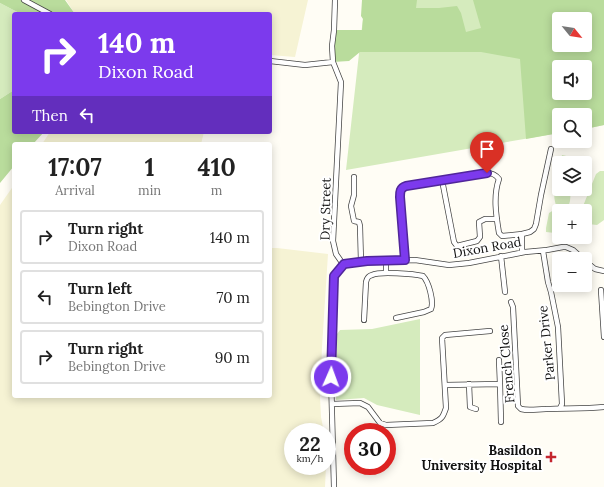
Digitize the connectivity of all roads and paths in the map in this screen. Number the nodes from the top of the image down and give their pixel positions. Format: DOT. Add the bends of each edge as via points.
graph roads {
  1 [pos="24,0"];
  2 [pos="335,0"];
  3 [pos="46,12"];
  4 [pos="272,60"];
  5 [pos="333,62"];
  6 [pos="551,149"];
  7 [pos="354,177"];
  8 [pos="442,180"];
  9 [pos="497,219"];
  10 [pos="522,234"];
  11 [pos="543,251"];
  12 [pos="522,252"];
  13 [pos="576,252"];
  14 [pos="501,256"];
  15 [pos="386,260"];
  16 [pos="405,260"];
  17 [pos="361,262"];
  18 [pos="344,264"];
  19 [pos="592,267"];
  20 [pos="604,271"];
  21 [pos="386,273"];
  22 [pos="601,290"];
  23 [pos="505,292"];
  24 [pos="511,302"];
  25 [pos="396,318"];
  26 [pos="364,320"];
  27 [pos="490,331"];
  28 [pos="604,337"];
  29 [pos="499,360"];
  30 [pos="469,384"];
  31 [pos="500,384"];
  32 [pos="445,385"];
  33 [pos="332,404"];
  34 [pos="604,407"];
  35 [pos="560,408"];
  36 [pos="476,409"];
  37 [pos="501,422"];
  38 [pos="334,487"];
  1 -- 3 [label="street"];
  2 -- 5 [label="street, Dry Street"];
  4 -- 5 [label="street" via="306,65"];
  5 -- 18 [label="street, Dry Street" via="341,82 333,241 336,254"];
  6 -- 10 [label="street" via="534,230"];
  7 -- 17 [label="street" via="351,206 354,221 359,222 360,226"];
  8 -- 9 [label="street" via="495,174 499,179 495,194"];
  8 -- 9 [label="street" via="454,242 457,246 477,241 480,237 479,222"];
  8 -- 16 [label="street" via="401,188"];
  9 -- 10 [label="street" via="500,235"];
  10 -- 12 [label="street"];
  11 -- 12 [label="street, Dixon Road"];
  11 -- 13 [label="street, Dixon Road" via="566,247"];
  11 -- 35 [label="street, Parker Drive" via="558,327 562,404"];
  12 -- 14 [label="street, Dixon Road"];
  14 -- 16 [label="street, Dixon Road" via="449,265"];
  14 -- 23 [label="street"];
  15 -- 16 [label="street, Dixon Road"];
  15 -- 17 [label="street, Dixon Road"];
  15 -- 21 [label="street"];
  17 -- 18 [label="street, Dixon Road"];
  18 -- 33 [label="street" via="334,276"];
  19 -- 20 [label="street, Dixon Road"];
  21 -- 25 [label="street" via="423,276 428,283 431,309"];
  21 -- 26 [label="street" via="372,274 367,279"];
  22 -- 28 [label="street"];
  24 -- 35 [label="street, French Close" via="518,406 524,410"];
  27 -- 32 [label="street" via="445,335 442,338"];
  29 -- 31 [label="street"];
  30 -- 31 [label="street"];
  30 -- 32 [label="street"];
  30 -- 36 [label="street" via="470,408"];
  31 -- 37 [label="street"];
  32 -- 33 [label="street" via="446,408 440,420 434,423 386,425 380,423 368,407 360,404"];
  33 -- 38 [label="street"];
  34 -- 35 [label="street"];
}
